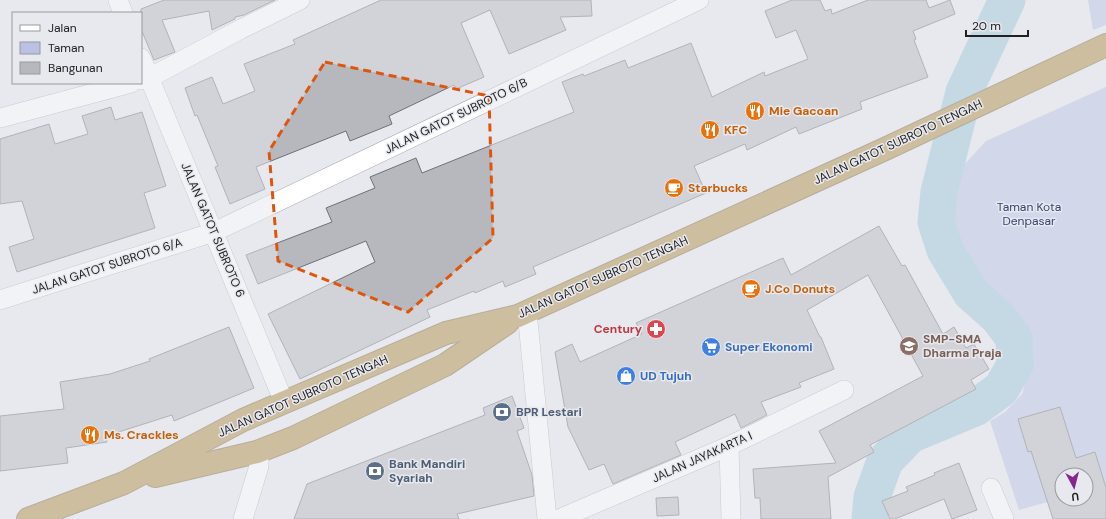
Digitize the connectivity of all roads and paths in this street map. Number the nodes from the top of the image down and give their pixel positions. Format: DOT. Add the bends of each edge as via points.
graph roads {
  1 [pos="118,0"];
  2 [pos="300,0"];
  3 [pos="699,0"];
  4 [pos="123,12"];
  5 [pos="1106,45"];
  6 [pos="142,63"];
  7 [pos="145,79"];
  8 [pos="127,84"];
  9 [pos="0,118"];
  10 [pos="214,232"];
  11 [pos="0,300"];
  12 [pos="522,314"];
  13 [pos="844,390"];
  14 [pos="284,402"];
  15 [pos="730,446"];
  16 [pos="257,452"];
  17 [pos="124,483"];
  18 [pos="991,488"];
  19 [pos="28,519"];
  20 [pos="243,519"];
  21 [pos="547,519"];
  22 [pos="559,519"];
  23 [pos="731,519"];
  24 [pos="1004,519"];
  1 -- 4 [label="street"];
  2 -- 7 [label="street"];
  3 -- 10 [label="street, JALAN GATOT SUBROTO 6/B"];
  5 -- 12 [label="highway, JALAN GATOT SUBROTO TENGAH" via="946,121"];
  6 -- 7 [label="street, JALAN GATOT SUBROTO 6"];
  7 -- 10 [label="street, JALAN GATOT SUBROTO 6"];
  8 -- 9 [label="street"];
  10 -- 11 [label="street, JALAN GATOT SUBROTO 6/A"];
  10 -- 14 [label="street, JALAN GATOT SUBROTO 6"];
  12 -- 14 [label="highway, JALAN GATOT SUBROTO TENGAH" via="446,333"];
  12 -- 16 [label="highway" via="445,365 293,438"];
  12 -- 21 [label="street"];
  13 -- 15 [label="street, JALAN JAYAKARTA I"];
  14 -- 17 [label="highway, JALAN GATOT SUBROTO TENGAH" via="243,420"];
  15 -- 22 [label="street, JALAN JAYAKARTA I"];
  15 -- 23 [label="street"];
  16 -- 17 [label="highway"];
  16 -- 20 [label="street" via="259,466"];
  17 -- 19 [label="highway, JALAN GATOT SUBROTO TENGAH"];
  18 -- 24 [label="street"];
}
